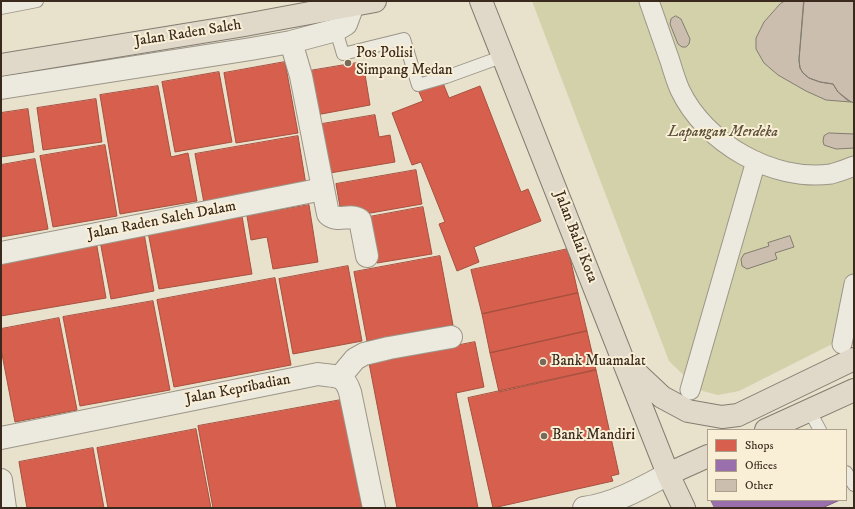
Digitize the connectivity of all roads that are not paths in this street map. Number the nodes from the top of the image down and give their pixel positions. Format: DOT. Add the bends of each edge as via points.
graph roads {
  1 [pos="37,1"];
  2 [pos="375,1"];
  3 [pos="481,1"];
  4 [pos="649,1"];
  5 [pos="353,5"];
  6 [pos="1,8"];
  7 [pos="245,25"];
  8 [pos="336,30"];
  9 [pos="291,42"];
  10 [pos="251,49"];
  11 [pos="504,56"];
  12 [pos="1,64"];
  13 [pos="1,88"];
  14 [pos="756,161"];
  15 [pos="854,166"];
  16 [pos="323,189"];
  17 [pos="1,252"];
  18 [pos="367,256"];
  19 [pos="854,284"];
  20 [pos="451,338"];
  21 [pos="848,351"];
  22 [pos="623,360"];
  23 [pos="340,377"];
  24 [pos="690,390"];
  25 [pos="854,390"];
  26 [pos="809,410"];
  27 [pos="768,429"];
  28 [pos="819,429"];
  29 [pos="1,438"];
  30 [pos="707,456"];
  31 [pos="668,474"];
  32 [pos="847,474"];
  33 [pos="1,480"];
  34 [pos="854,485"];
  35 [pos="6,508"];
  36 [pos="374,508"];
  37 [pos="584,508"];
  38 [pos="684,508"];
  1 -- 6 [label="lane"];
  2 -- 5 [label="main road, Jalan Raden Saleh"];
  3 -- 11 [label="main road, Jalan Balai Kota"];
  4 -- 14 [label="street" via="680,90 696,116 722,142"];
  5 -- 7 [label="main road, Jalan Raden Saleh"];
  5 -- 8 [label="street" via="346,24"];
  7 -- 10 [label="street"];
  7 -- 12 [label="main road, Jalan Raden Saleh"];
  8 -- 9 [label="street"];
  8 -- 11 [label="lane" via="343,54 404,39 418,85"];
  9 -- 10 [label="street"];
  9 -- 16 [label="street" via="301,76"];
  10 -- 13 [label="street"];
  11 -- 22 [label="main road, Jalan Balai Kota"];
  14 -- 15 [label="street" via="777,170 804,174 831,174"];
  14 -- 24 [label="street"];
  16 -- 17 [label="street, Jalan Raden Saleh Dalam"];
  16 -- 18 [label="street" via="330,216 337,219 360,220"];
  19 -- 21 [label="street"];
  20 -- 23 [label="street" via="364,354 355,358"];
  21 -- 22 [label="main road" via="738,415 722,417 688,411 662,397"];
  22 -- 31 [label="main road, Jalan Balai Kota"];
  23 -- 29 [label="street, Jalan Kepribadian" via="318,374"];
  23 -- 36 [label="street" via="350,392"];
  25 -- 26 [label="main road"];
  26 -- 27 [label="main road"];
  26 -- 28 [label="lane"];
  30 -- 31 [label="main road"];
  31 -- 37 [label="street" via="622,497"];
  31 -- 38 [label="main road, Jalan Balai Kota"];
  32 -- 34 [label="lane"];
  33 -- 35 [label="street"];
}
